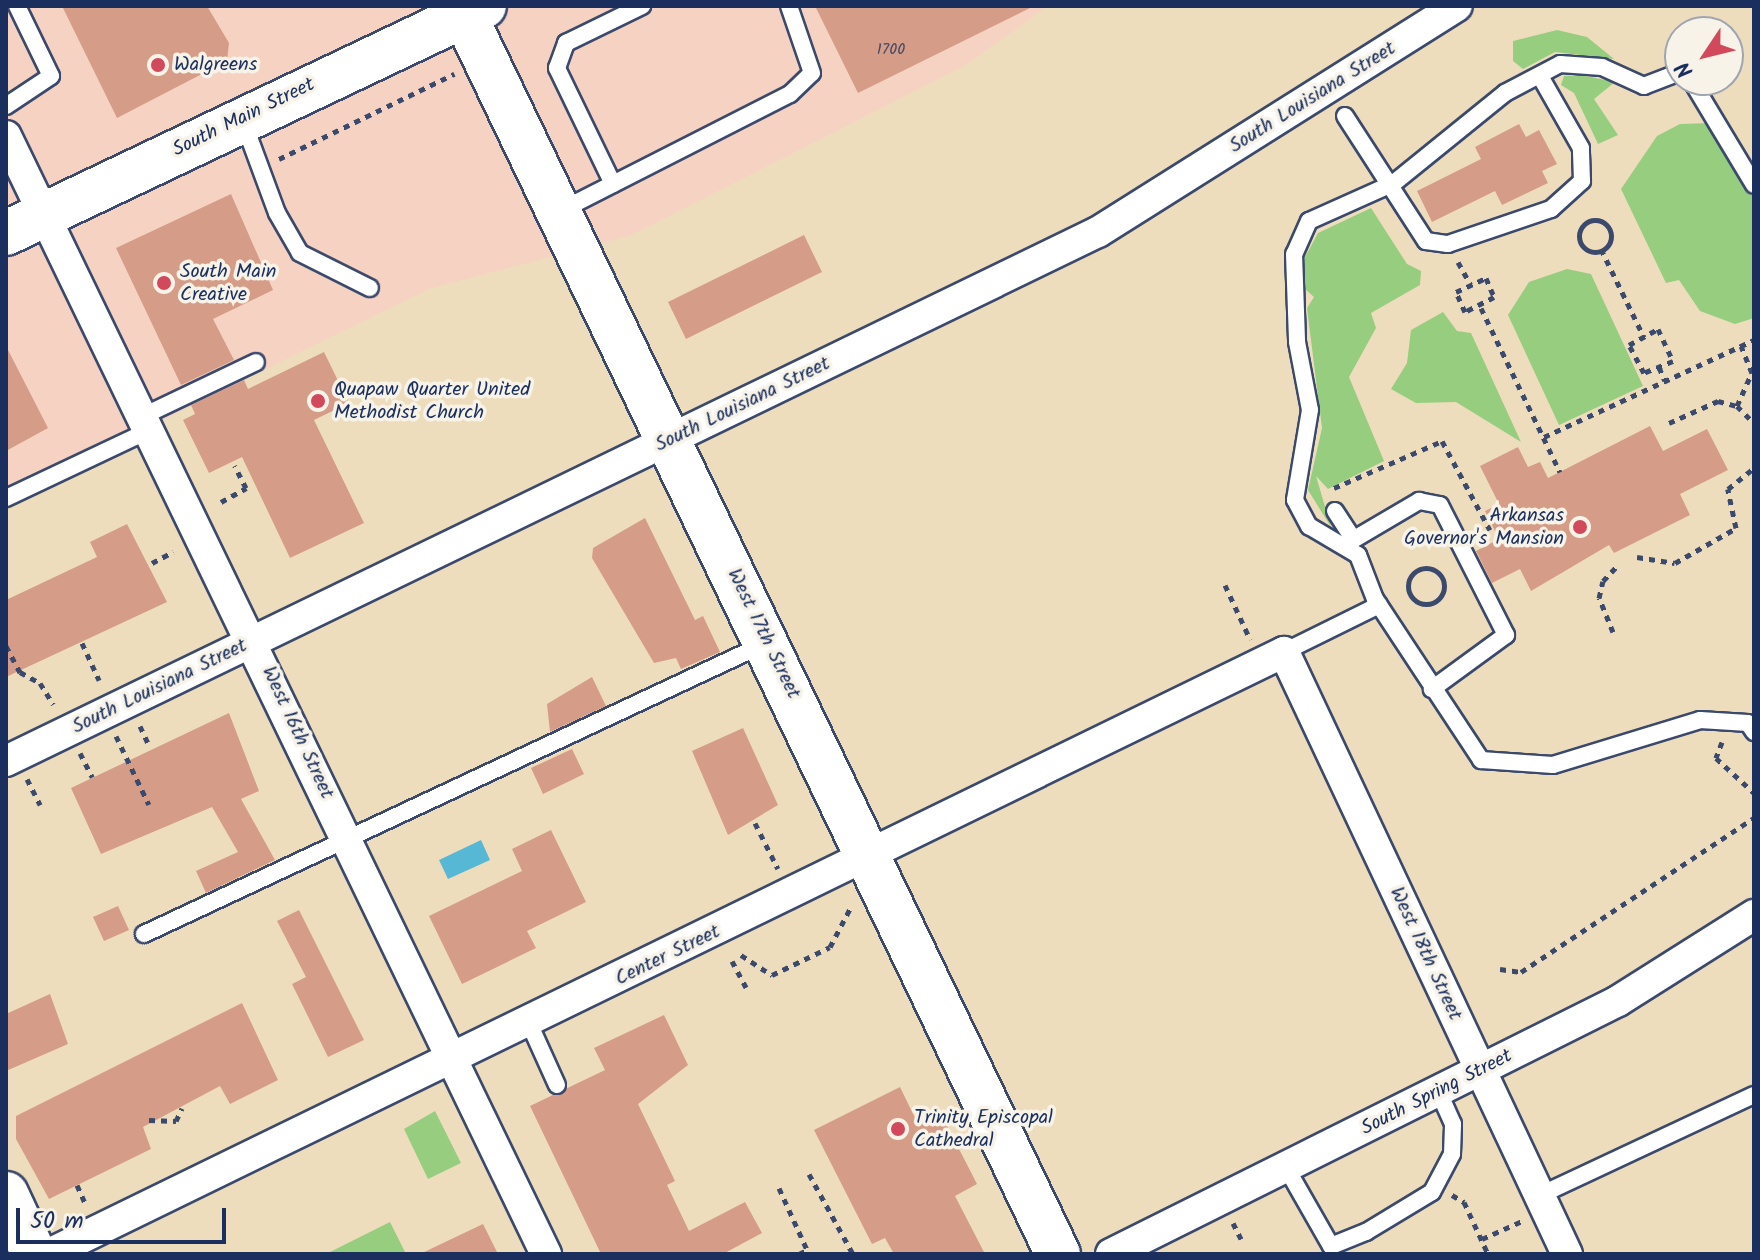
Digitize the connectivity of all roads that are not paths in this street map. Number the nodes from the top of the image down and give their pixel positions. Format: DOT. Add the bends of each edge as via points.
graph roads {
  1 [pos="17,6"];
  2 [pos="642,6"];
  3 [pos="789,6"];
  4 [pos="1457,6"];
  5 [pos="470,9"];
  6 [pos="1540,76"];
  7 [pos="1664,78"];
  8 [pos="1701,96"];
  9 [pos="6,106"];
  10 [pos="1345,116"];
  11 [pos="243,119"];
  12 [pos="6,136"];
  13 [pos="1394,183"];
  14 [pos="613,184"];
  15 [pos="1754,185"];
  16 [pos="557,213"];
  17 [pos="25,224"];
  18 [pos="370,288"];
  19 [pos="256,362"];
  20 [pos="146,423"];
  21 [pos="667,442"];
  22 [pos="6,498"];
  23 [pos="1329,500"];
  24 [pos="1349,541"];
  25 [pos="1379,605"];
  26 [pos="253,642"];
  27 [pos="768,642"];
  28 [pos="1272,658"];
  29 [pos="1432,689"];
  30 [pos="1754,732"];
  31 [pos="6,761"];
  32 [pos="347,838"];
  33 [pos="869,858"];
  34 [pos="1754,915"];
  35 [pos="144,934"];
  36 [pos="529,1023"];
  37 [pos="450,1061"];
  38 [pos="1483,1071"];
  39 [pos="557,1085"];
  40 [pos="1439,1093"];
  41 [pos="1754,1095"];
  42 [pos="1287,1169"];
  43 [pos="6,1194"];
  44 [pos="1541,1203"];
  45 [pos="34,1254"];
  46 [pos="49,1254"];
  47 [pos="546,1254"];
  48 [pos="1058,1254"];
  49 [pos="1111,1254"];
  50 [pos="1567,1254"];
  1 -- 9 [label="lane" via="51,76"];
  2 -- 14 [label="lane" via="566,43 557,68"];
  3 -- 14 [label="lane" via="811,53 812,73 790,94"];
  4 -- 21 [label="street, South Louisiana Street" via="1098,232"];
  5 -- 11 [label="main road, South Main Street"];
  5 -- 16 [label="main road, West 17th Street"];
  6 -- 7 [label="lane" via="1560,64 1602,67 1644,86"];
  6 -- 13 [label="lane" via="1505,93"];
  6 -- 13 [label="lane" via="1581,148 1582,181 1551,209 1448,244 1426,241"];
  8 -- 15 [label="lane"];
  10 -- 13 [label="lane"];
  11 -- 17 [label="main road, South Main Street"];
  11 -- 18 [label="lane" via="277,213 300,253"];
  12 -- 17 [label="street, West 16th Street"];
  13 -- 24 [label="lane" via="1309,221 1294,254 1297,342 1310,410 1295,500 1309,526"];
  14 -- 16 [label="lane"];
  16 -- 21 [label="main road, West 17th Street"];
  17 -- 20 [label="street, West 16th Street"];
  19 -- 20 [label="lane"];
  20 -- 22 [label="lane"];
  20 -- 26 [label="street, West 16th Street"];
  21 -- 26 [label="street, South Louisiana Street"];
  21 -- 27 [label="main road, West 17th Street"];
  23 -- 24 [label="lane"];
  24 -- 25 [label="lane"];
  24 -- 29 [label="lane" via="1419,501 1440,505 1506,635"];
  25 -- 28 [label="lane"];
  25 -- 29 [label="lane"];
  26 -- 31 [label="street, South Louisiana Street"];
  26 -- 32 [label="street, West 16th Street"];
  27 -- 32 [label="lane"];
  27 -- 33 [label="main road, West 17th Street"];
  28 -- 33 [label="street, Center Street"];
  28 -- 38 [label="street, West 18th Street"];
  29 -- 30 [label="lane" via="1481,760 1553,765 1700,720 1748,723"];
  32 -- 35 [label="lane"];
  32 -- 37 [label="street, West 16th Street"];
  33 -- 36 [label="street, Center Street"];
  33 -- 48 [label="main road, West 17th Street"];
  34 -- 38 [label="street, South Spring Street" via="1618,1001"];
  36 -- 37 [label="street, Center Street"];
  36 -- 39 [label="lane"];
  37 -- 46 [label="street, Center Street"];
  37 -- 47 [label="street, West 16th Street"];
  38 -- 40 [label="street, South Spring Street"];
  38 -- 44 [label="street, West 18th Street"];
  40 -- 42 [label="street, South Spring Street"];
  40 -- 42 [label="lane" via="1453,1124 1452,1154 1424,1198 1331,1246"];
  41 -- 44 [label="lane"];
  42 -- 49 [label="street, South Spring Street"];
  43 -- 45 [label="main road"];
  44 -- 50 [label="street, West 18th Street"];
}
